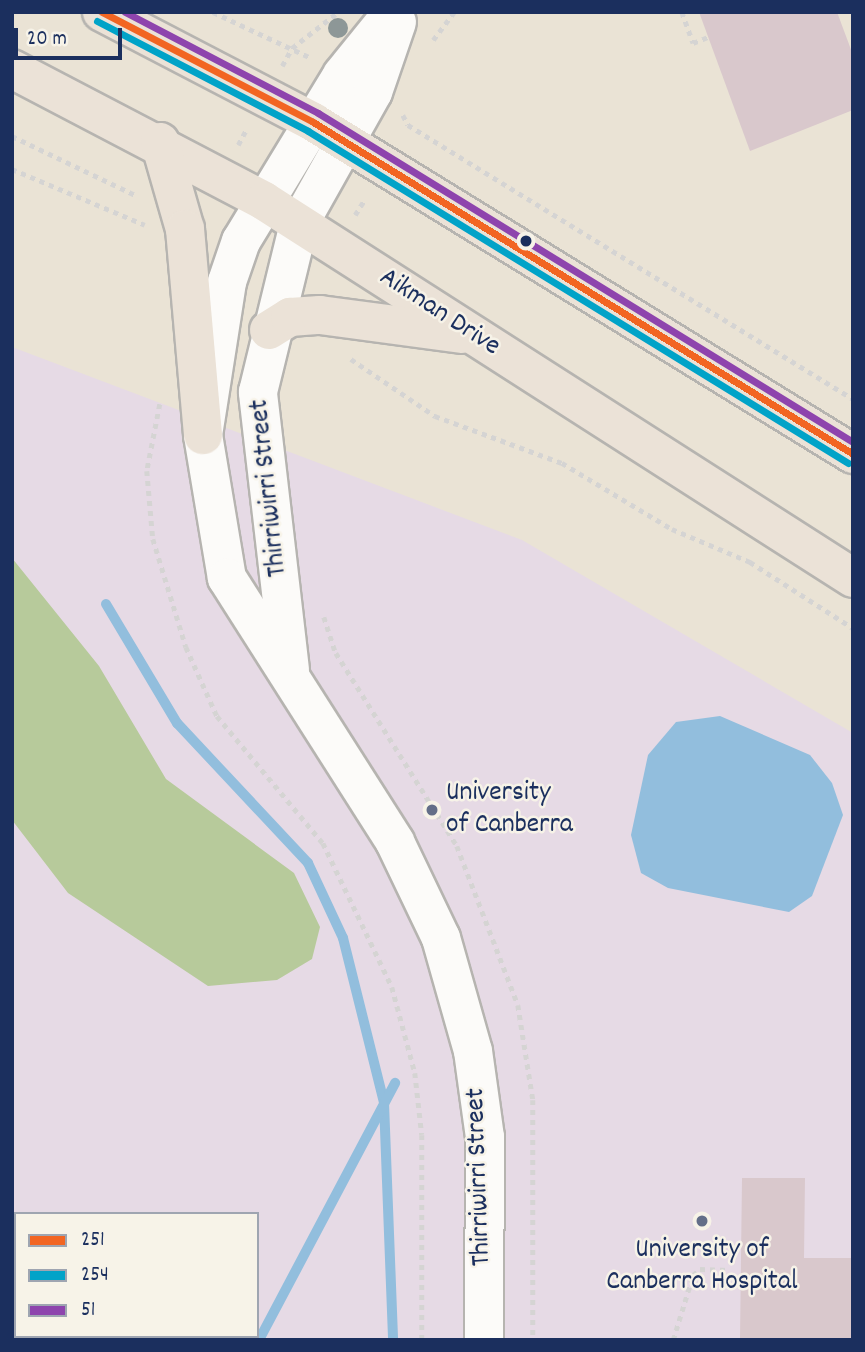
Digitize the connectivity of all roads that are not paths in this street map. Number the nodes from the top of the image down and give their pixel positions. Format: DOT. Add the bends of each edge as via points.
graph roads {
  1 [pos="102,12"];
  2 [pos="393,12"];
  3 [pos="400,12"];
  4 [pos="12,69"];
  5 [pos="313,122"];
  6 [pos="160,142"];
  7 [pos="347,144"];
  8 [pos="264,201"];
  9 [pos="299,224"];
  10 [pos="269,330"];
  11 [pos="475,336"];
  12 [pos="203,435"];
  13 [pos="853,454"];
  14 [pos="853,578"];
  15 [pos="292,682"];
  16 [pos="484,1340"];
  1 -- 5 [label="main road"];
  2 -- 5 [label="street, Thirriwirri Street"];
  3 -- 7 [label="street, Thirriwirri Street"];
  4 -- 6 [label="main road, Aikman Drive"];
  5 -- 7 [label="main road"];
  5 -- 8 [label="street, Thirriwirri Street"];
  6 -- 8 [label="main road, Aikman Drive"];
  6 -- 12 [label="main road" via="185,229"];
  7 -- 9 [label="street, Thirriwirri Street"];
  7 -- 13 [label="main road"];
  8 -- 9 [label="main road, Aikman Drive"];
  8 -- 12 [label="street, Thirriwirri Street" via="228,282"];
  9 -- 10 [label="street, Thirriwirri Street"];
  9 -- 11 [label="main road, Aikman Drive"];
  10 -- 11 [label="main road" via="290,317 320,315"];
  10 -- 15 [label="street, Thirriwirri Street" via="258,392"];
  11 -- 14 [label="main road, Aikman Drive"];
  12 -- 15 [label="street, Thirriwirri Street" via="228,578"];
  15 -- 16 [label="street, Thirriwirri Street" via="395,842 441,938 473,1051 485,1137"];
}
